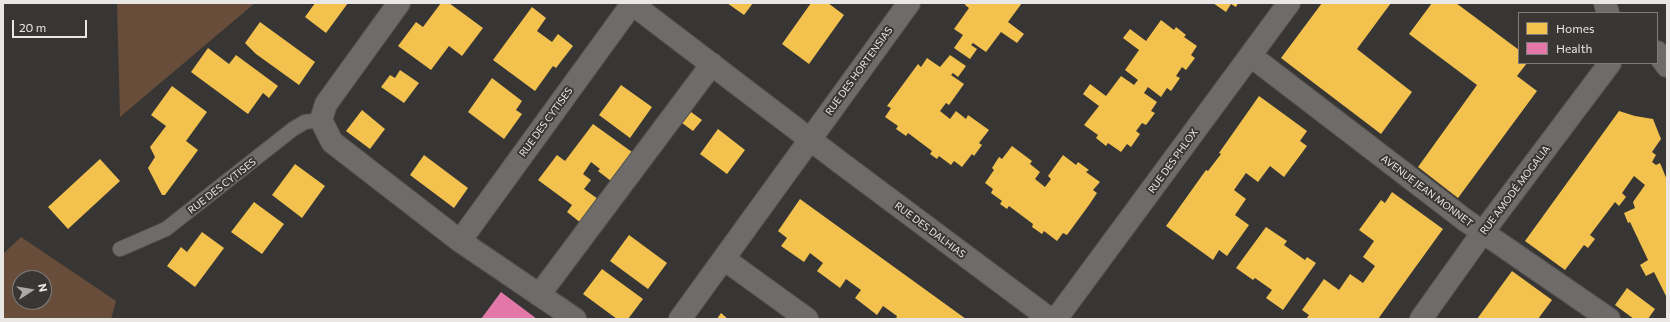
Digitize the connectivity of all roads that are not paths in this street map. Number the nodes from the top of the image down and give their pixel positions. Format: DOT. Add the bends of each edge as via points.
graph roads {
  1 [pos="399,3"];
  2 [pos="632,3"];
  3 [pos="909,3"];
  4 [pos="1289,3"];
  5 [pos="1658,53"];
  6 [pos="1251,56"];
  7 [pos="712,64"];
  8 [pos="1609,64"];
  9 [pos="1667,66"];
  10 [pos="321,120"];
  11 [pos="810,140"];
  12 [pos="1483,232"];
  13 [pos="460,241"];
  14 [pos="120,249"];
  15 [pos="724,259"];
  16 [pos="540,295"];
  17 [pos="575,319"];
  18 [pos="680,319"];
  19 [pos="807,319"];
  20 [pos="1050,319"];
  21 [pos="1056,319"];
  22 [pos="1421,319"];
  23 [pos="1609,319"];
  1 -- 10 [label="street" via="326,104"];
  2 -- 7 [label="street, RUE DES DALHIAS"];
  2 -- 13 [label="street, RUE DES CYTISES"];
  3 -- 11 [label="street, RUE DES HORTENSIAS"];
  4 -- 6 [label="street, RUE DES PHLOX"];
  5 -- 9 [label="street"];
  6 -- 12 [label="street, AVENUE JEAN MONNET"];
  6 -- 21 [label="street, RUE DES PHLOX"];
  7 -- 11 [label="street, RUE DES DALHIAS"];
  7 -- 16 [label="street"];
  8 -- 12 [label="street, RUE AMODÉ MOGALIA"];
  10 -- 13 [label="street" via="332,142"];
  10 -- 14 [label="lane, RUE DES CYTISES" via="305,122 293,129 166,230"];
  11 -- 15 [label="street"];
  11 -- 20 [label="street, RUE DES DALHIAS"];
  12 -- 22 [label="street, RUE AMODÉ MOGALIA"];
  12 -- 23 [label="street, AVENUE JEAN MONNET"];
  13 -- 16 [label="street"];
  15 -- 18 [label="street"];
  15 -- 19 [label="street"];
  16 -- 17 [label="street"];
}
